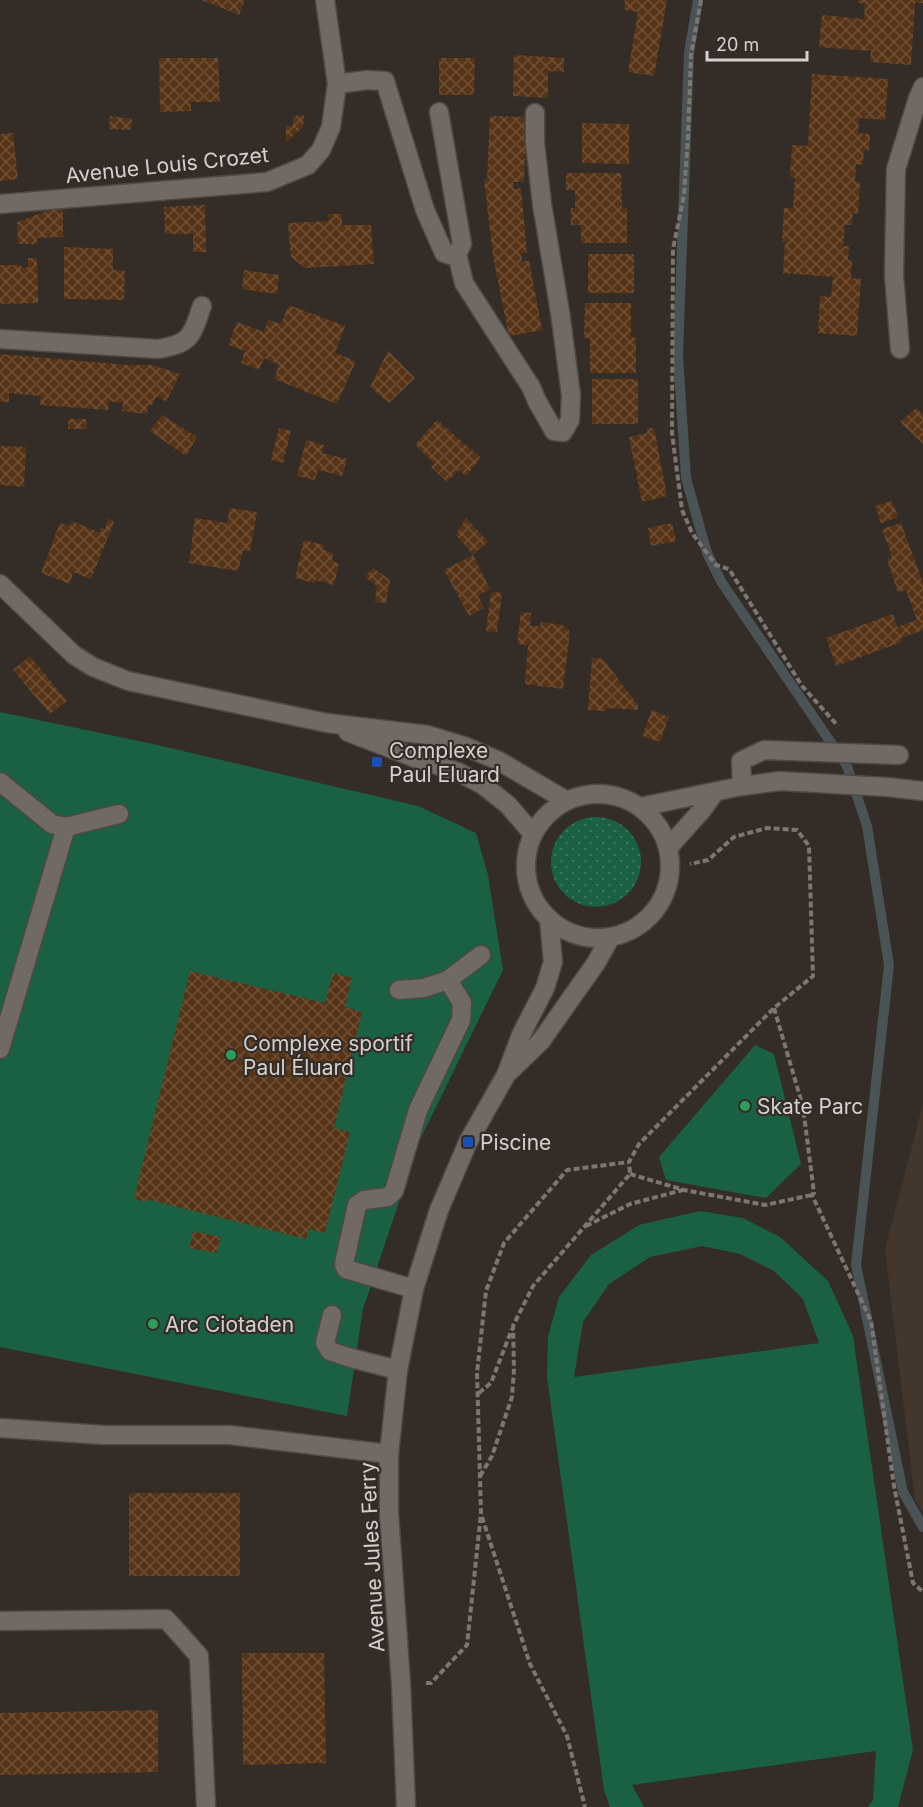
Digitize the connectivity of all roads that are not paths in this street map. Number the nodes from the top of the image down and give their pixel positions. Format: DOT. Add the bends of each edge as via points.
graph roads {
  1 [pos="325,0"];
  2 [pos="337,84"];
  3 [pos="923,87"];
  4 [pos="439,112"];
  5 [pos="535,113"];
  6 [pos="0,204"];
  7 [pos="457,254"];
  8 [pos="202,306"];
  9 [pos="0,339"];
  10 [pos="900,349"];
  11 [pos="0,584"];
  12 [pos="327,723"];
  13 [pos="898,755"];
  14 [pos="0,782"];
  15 [pos="742,786"];
  16 [pos="919,790"];
  17 [pos="715,792"];
  18 [pos="567,801"];
  19 [pos="640,807"];
  20 [pos="119,814"];
  21 [pos="66,827"];
  22 [pos="533,834"];
  23 [pos="668,848"];
  24 [pos="549,919"];
  25 [pos="610,938"];
  26 [pos="481,955"];
  27 [pos="448,980"];
  28 [pos="399,990"];
  29 [pos="0,1049"];
  30 [pos="506,1076"];
  31 [pos="414,1289"];
  32 [pos="332,1315"];
  33 [pos="398,1370"];
  34 [pos="0,1428"];
  35 [pos="389,1454"];
  36 [pos="0,1621"];
  37 [pos="206,1807"];
  38 [pos="406,1807"];
  1 -- 2 [label="street, Avenue Louis Crozet"];
  2 -- 6 [label="street, Avenue Louis Crozet" via="331,127 321,150 308,165 267,182"];
  2 -- 7 [label="street" via="385,81 424,210 444,253"];
  3 -- 10 [label="street" via="896,170 894,274"];
  4 -- 7 [label="street" via="462,243"];
  5 -- 7 [label="street" via="542,204 571,395 570,420 563,432 554,431 531,387 464,283"];
  8 -- 9 [label="street" via="192,335 178,346 158,349"];
  11 -- 12 [label="street" via="74,655 93,667 128,681"];
  12 -- 18 [label="street" via="428,735 464,746 499,761"];
  12 -- 22 [label="street" via="483,785 508,805"];
  13 -- 15 [label="street" via="764,750 741,761"];
  14 -- 21 [label="street" via="52,824"];
  15 -- 16 [label="street" via="780,782"];
  15 -- 17 [label="street"];
  17 -- 19 [label="street"];
  17 -- 23 [label="street"];
  18 -- 19 [label="street" via="604,794 623,797"];
  18 -- 22 [label="street" via="553,809"];
  19 -- 23 [label="street" via="658,825"];
  20 -- 21 [label="street"];
  21 -- 29 [label="street"];
  22 -- 24 [label="street" via="527,850 529,887"];
  23 -- 25 [label="street" via="668,888 659,906 630,932"];
  24 -- 25 [label="street" via="578,936"];
  24 -- 30 [label="street, Avenue Jules Ferry" via="553,962"];
  25 -- 30 [label="street, Avenue Jules Ferry" via="541,1041"];
  26 -- 27 [label="street"];
  27 -- 28 [label="street"];
  27 -- 31 [label="street" via="462,1003 461,1020 418,1110 394,1191 388,1197 364,1200 357,1205 344,1264 346,1269"];
  30 -- 31 [label="street, Avenue Jules Ferry" via="468,1142 439,1210"];
  31 -- 33 [label="street, Avenue Jules Ferry"];
  32 -- 33 [label="street" via="325,1343 330,1351"];
  33 -- 35 [label="street, Avenue Jules Ferry"];
  34 -- 35 [label="street" via="104,1435 230,1435"];
  35 -- 38 [label="street, Avenue Jules Ferry"];
  36 -- 37 [label="street" via="166,1619 199,1656"];
}
